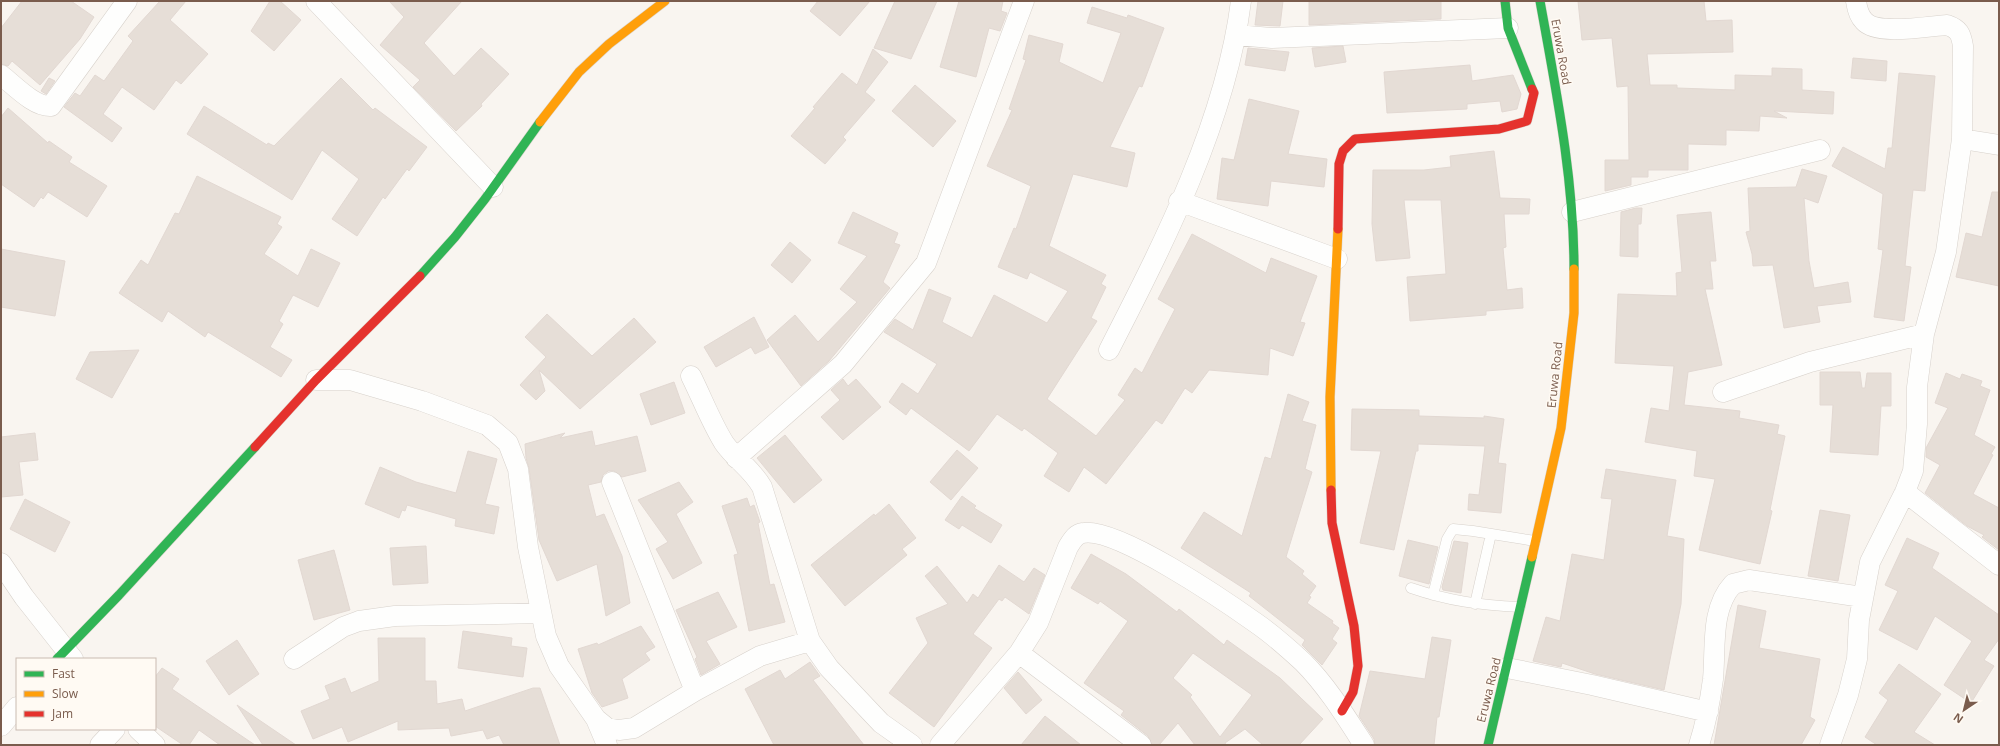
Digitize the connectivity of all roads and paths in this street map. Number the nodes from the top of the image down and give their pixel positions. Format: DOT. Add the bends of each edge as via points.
graph roads {
  1 [pos="127,1"];
  2 [pos="316,1"];
  3 [pos="665,1"];
  4 [pos="1024,1"];
  5 [pos="1505,1"];
  6 [pos="1540,1"];
  7 [pos="1856,1"];
  8 [pos="1236,2"];
  9 [pos="1508,28"];
  10 [pos="1236,35"];
  11 [pos="1,75"];
  12 [pos="1962,138"];
  13 [pos="1999,145"];
  14 [pos="1820,150"];
  15 [pos="493,187"];
  16 [pos="1180,201"];
  17 [pos="1572,212"];
  18 [pos="1337,259"];
  19 [pos="1924,334"];
  20 [pos="1109,350"];
  21 [pos="691,376"];
  22 [pos="316,380"];
  23 [pos="1723,392"];
  24 [pos="736,458"];
  25 [pos="612,482"];
  26 [pos="1905,492"];
  27 [pos="1492,534"];
  28 [pos="1535,541"];
  29 [pos="1,563"];
  30 [pos="1999,566"];
  31 [pos="1411,588"];
  32 [pos="1433,595"];
  33 [pos="1862,597"];
  34 [pos="1475,604"];
  35 [pos="1520,607"];
  36 [pos="541,613"];
  37 [pos="810,641"];
  38 [pos="1019,653"];
  39 [pos="65,656"];
  40 [pos="294,659"];
  41 [pos="1507,668"];
  42 [pos="694,691"];
  43 [pos="16,708"];
  44 [pos="1342,711"];
  45 [pos="1708,712"];
  46 [pos="596,719"];
  47 [pos="1,726"];
  48 [pos="114,730"];
  49 [pos="139,730"];
  50 [pos="100,745"];
  51 [pos="155,745"];
  52 [pos="607,745"];
  53 [pos="912,745"];
  54 [pos="940,745"];
  55 [pos="1141,745"];
  56 [pos="1364,745"];
  57 [pos="1488,745"];
  58 [pos="1699,745"];
  59 [pos="1830,745"];
  1 -- 11 [label="street" via="51,106 36,102"];
  2 -- 15 [label="street"];
  3 -- 15 [label="street" via="609,44 579,72 524,142"];
  4 -- 24 [label="street" via="926,263 843,364"];
  5 -- 9 [label="street"];
  6 -- 17 [label="street, Eruwa Road" via="1568,161"];
  7 -- 12 [label="street" via="1865,22 1874,28 1886,30 1947,24 1961,34"];
  8 -- 10 [label="street"];
  9 -- 10 [label="street" via="1288,37"];
  9 -- 18 [label="street" via="1534,93 1527,121 1499,129 1355,139 1343,151 1339,164"];
  10 -- 16 [label="street" via="1219,102"];
  12 -- 13 [label="street"];
  12 -- 19 [label="street" via="1946,252"];
  14 -- 17 [label="street"];
  15 -- 22 [label="street" via="455,237 402,295"];
  16 -- 18 [label="street"];
  16 -- 20 [label="street" via="1148,273"];
  17 -- 28 [label="street, Eruwa Road" via="1574,313 1561,428"];
  18 -- 44 [label="street" via="1330,397 1332,523 1354,626 1358,666 1353,692"];
  19 -- 23 [label="street" via="1810,362"];
  19 -- 26 [label="street" via="1917,387 1913,471"];
  21 -- 24 [label="street" via="724,443"];
  22 -- 36 [label="street" via="350,380 422,401 487,425 508,442 518,469 528,547"];
  22 -- 39 [label="street"];
  24 -- 37 [label="street" via="755,474 762,487"];
  25 -- 42 [label="street"];
  26 -- 30 [label="street"];
  26 -- 33 [label="street" via="1870,562"];
  27 -- 28 [label="lane"];
  27 -- 32 [label="lane" via="1453,530 1447,539"];
  27 -- 34 [label="lane"];
  28 -- 35 [label="street, Eruwa Road"];
  29 -- 39 [label="street"];
  31 -- 32 [label="lane"];
  32 -- 34 [label="lane"];
  33 -- 45 [label="street" via="1749,580 1733,584 1723,600 1715,628 1713,678"];
  33 -- 59 [label="street" via="1857,659 1848,695"];
  34 -- 35 [label="lane"];
  35 -- 41 [label="street, Eruwa Road"];
  36 -- 40 [label="street" via="395,616 359,621 343,627"];
  36 -- 46 [label="street" via="546,636 559,666"];
  37 -- 42 [label="street" via="760,656"];
  37 -- 53 [label="street" via="829,668 881,723"];
  38 -- 44 [label="street" via="1038,623 1068,547 1074,537 1090,532 1147,553 1258,623 1303,663"];
  38 -- 54 [label="street"];
  38 -- 55 [label="street"];
  41 -- 45 [label="street"];
  41 -- 57 [label="street, Eruwa Road"];
  42 -- 46 [label="street" via="634,728 607,728"];
  43 -- 47 [label="street"];
  44 -- 56 [label="street"];
  45 -- 58 [label="street"];
  46 -- 52 [label="street"];
  48 -- 50 [label="street"];
  49 -- 51 [label="street"];
}
